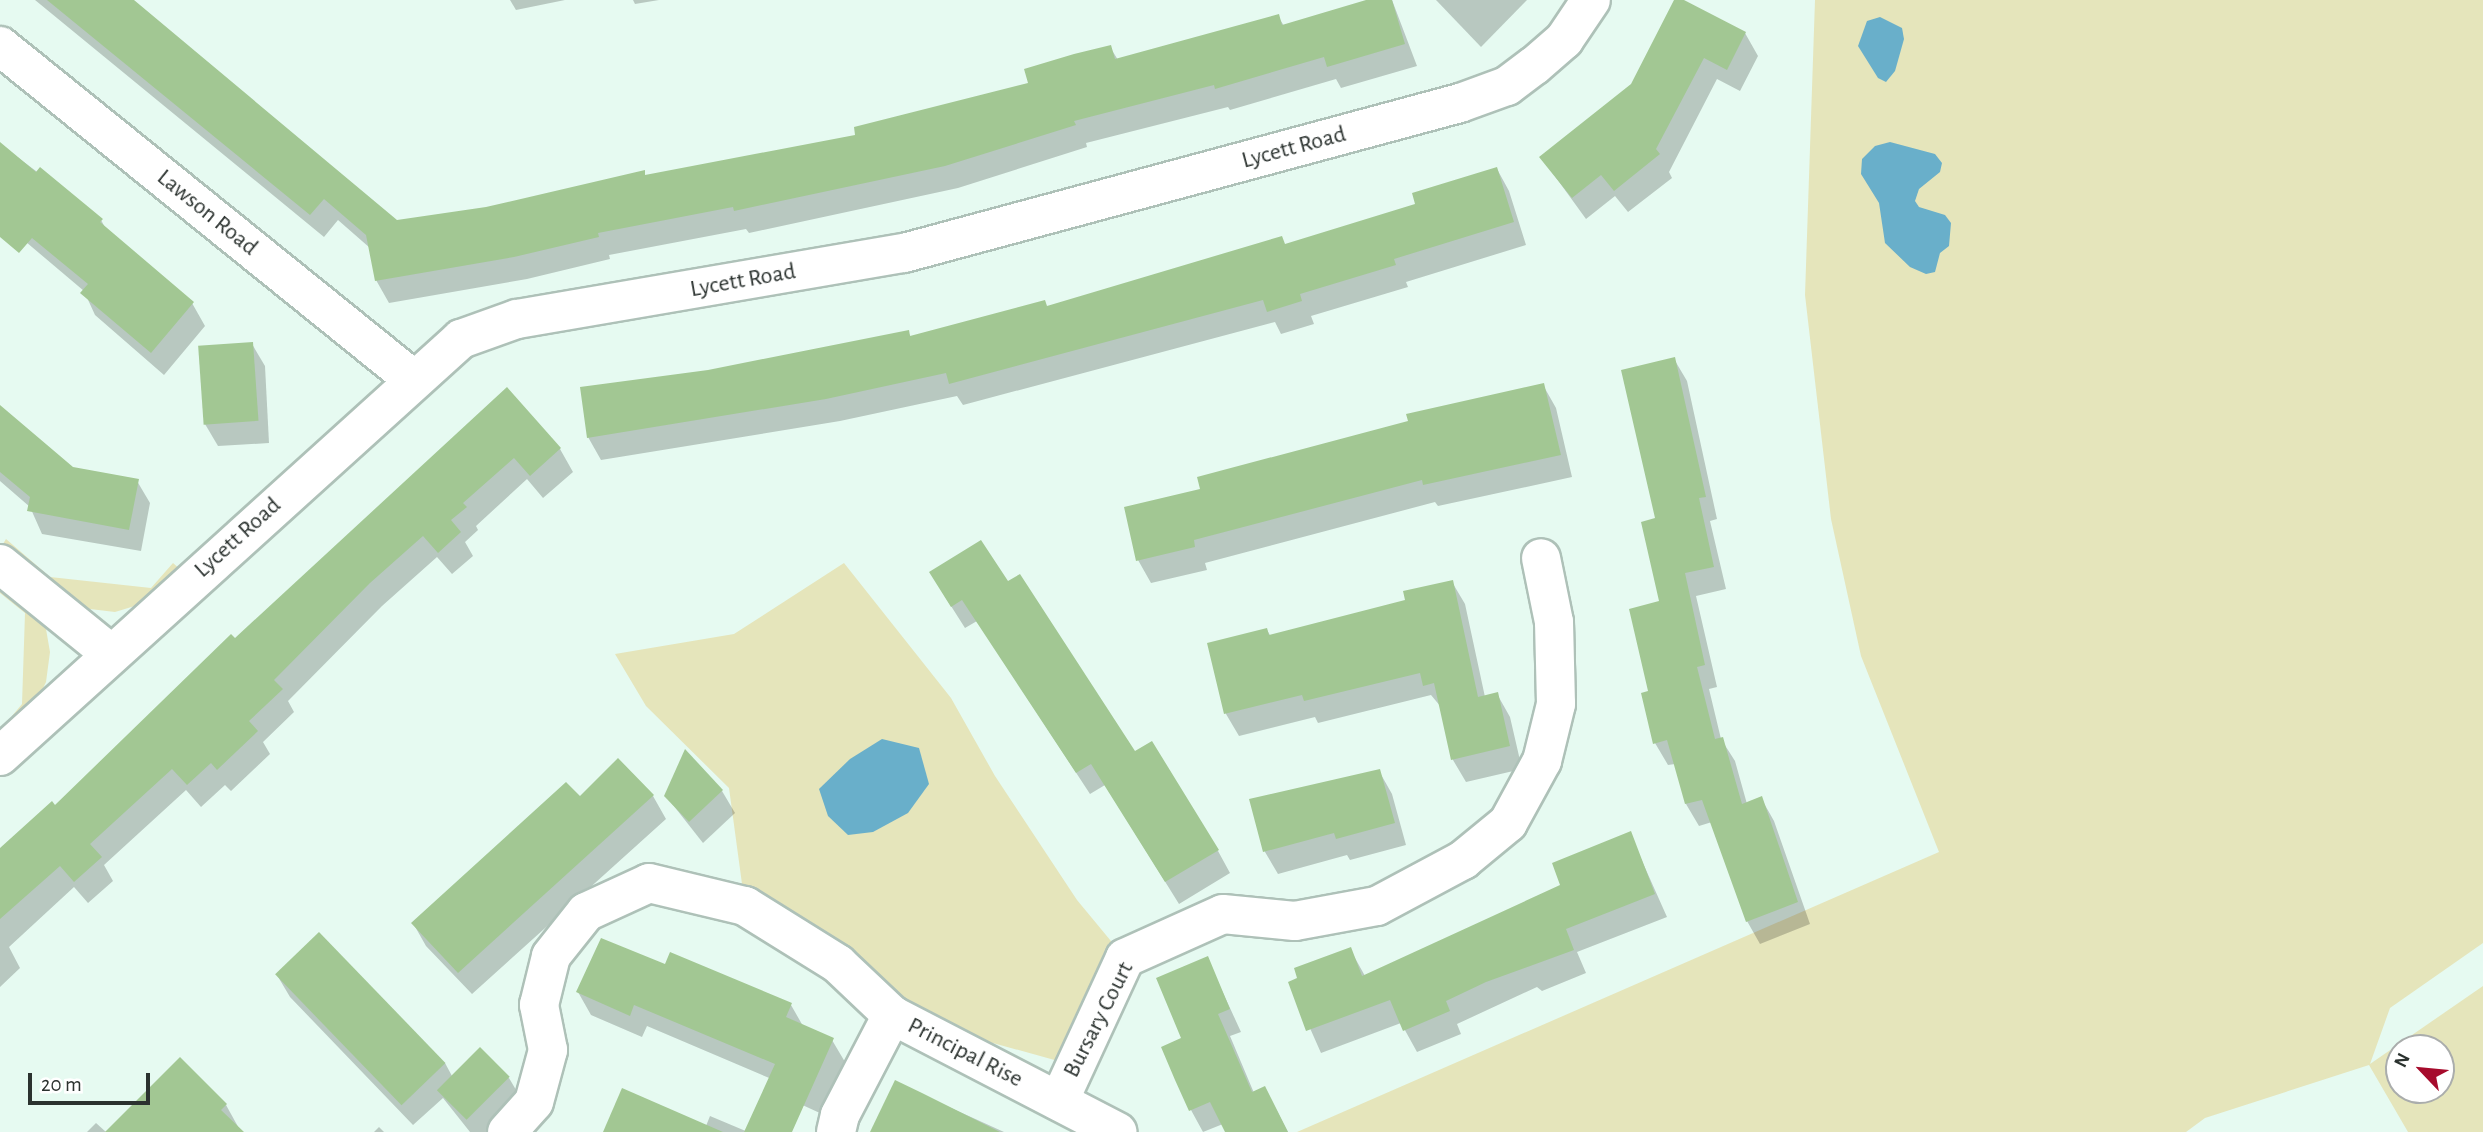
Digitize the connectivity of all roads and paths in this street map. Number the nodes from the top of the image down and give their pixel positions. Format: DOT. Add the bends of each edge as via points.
graph roads {
  1 [pos="1591,0"];
  2 [pos="0,46"];
  3 [pos="414,380"];
  4 [pos="1541,558"];
  5 [pos="0,564"];
  6 [pos="110,653"];
  7 [pos="0,756"];
  8 [pos="892,1015"];
  9 [pos="1059,1101"];
  10 [pos="508,1132"];
  11 [pos="836,1132"];
  12 [pos="1118,1132"];
  1 -- 3 [label="street, Lycett Road" via="1564,40 1534,66 1507,86 1460,103 904,253 488,326 461,339"];
  2 -- 3 [label="street, Lawson Road"];
  3 -- 6 [label="street, Lycett Road"];
  4 -- 9 [label="street, Bursary Court" via="1554,622 1556,704 1542,761 1508,823 1463,860 1377,906 1295,921 1223,914 1125,958"];
  5 -- 6 [label="street"];
  6 -- 7 [label="street, Lycett Road"];
  8 -- 9 [label="street, Principal Rise"];
  8 -- 10 [label="street" via="838,964 745,906 649,883 586,912 551,956 539,1005 548,1050 534,1102"];
  8 -- 11 [label="street, Principal Rise" via="840,1115"];
  9 -- 12 [label="street, Principal Rise"];
}
